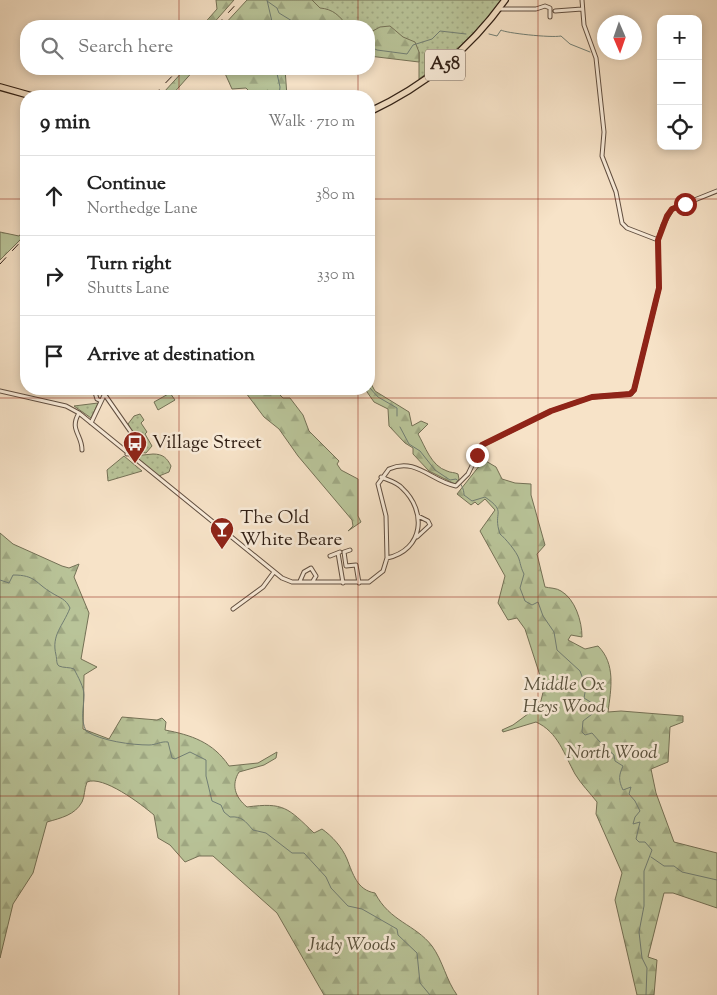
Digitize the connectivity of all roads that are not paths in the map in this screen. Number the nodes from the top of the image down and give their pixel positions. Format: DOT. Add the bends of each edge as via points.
graph roads {
  1 [pos="505,0"];
  2 [pos="582,0"];
  3 [pos="498,9"];
  4 [pos="582,9"];
  5 [pos="556,11"];
  6 [pos="550,17"];
  7 [pos="0,87"];
  8 [pos="20,93"];
  9 [pos="375,109"];
  10 [pos="717,191"];
  11 [pos="658,240"];
  12 [pos="0,391"];
  13 [pos="96,395"];
  14 [pos="104,395"];
  15 [pos="106,395"];
  16 [pos="101,400"];
  17 [pos="79,413"];
  18 [pos="91,423"];
  19 [pos="82,450"];
  20 [pos="127,454"];
  21 [pos="381,477"];
  22 [pos="418,516"];
  23 [pos="417,538"];
  24 [pos="350,550"];
  25 [pos="330,556"];
  26 [pos="387,558"];
  27 [pos="274,572"];
  28 [pos="313,581"];
  29 [pos="300,582"];
  30 [pos="343,583"];
  31 [pos="359,583"];
  32 [pos="232,609"];
  1 -- 3 [label="highway, A58"];
  2 -- 4 [label="street"];
  3 -- 6 [label="street" via="545,6 550,8"];
  3 -- 9 [label="highway, A58" via="473,40 444,66"];
  4 -- 5 [label="street"];
  4 -- 11 [label="street" via="596,58 604,132 602,156 616,192 622,223"];
  7 -- 8 [label="highway"];
  10 -- 11 [label="street" via="672,209"];
  11 -- 21 [label="street" via="659,288 634,390 630,394 592,397 551,411 482,445 462,482 457,485 414,466 395,466"];
  12 -- 17 [label="street" via="66,406"];
  13 -- 16 [label="street"];
  14 -- 16 [label="street"];
  15 -- 20 [label="street" via="135,438"];
  16 -- 18 [label="street"];
  17 -- 18 [label="street"];
  17 -- 19 [label="street" via="74,429"];
  18 -- 20 [label="street"];
  20 -- 27 [label="street"];
  21 -- 22 [label="street" via="403,489"];
  21 -- 26 [label="street" via="378,489 386,516"];
  22 -- 23 [label="street"];
  22 -- 23 [label="street" via="430,525"];
  23 -- 26 [label="street" via="409,548"];
  24 -- 31 [label="street" via="344,552 346,566 356,565"];
  25 -- 30 [label="street" via="339,552"];
  26 -- 31 [label="street" via="379,575 369,582"];
  27 -- 29 [label="street" via="287,581"];
  27 -- 32 [label="street" via="263,587"];
  28 -- 29 [label="street"];
  28 -- 29 [label="street" via="316,576 311,568 304,572"];
  28 -- 30 [label="street"];
  30 -- 31 [label="street"];
}
